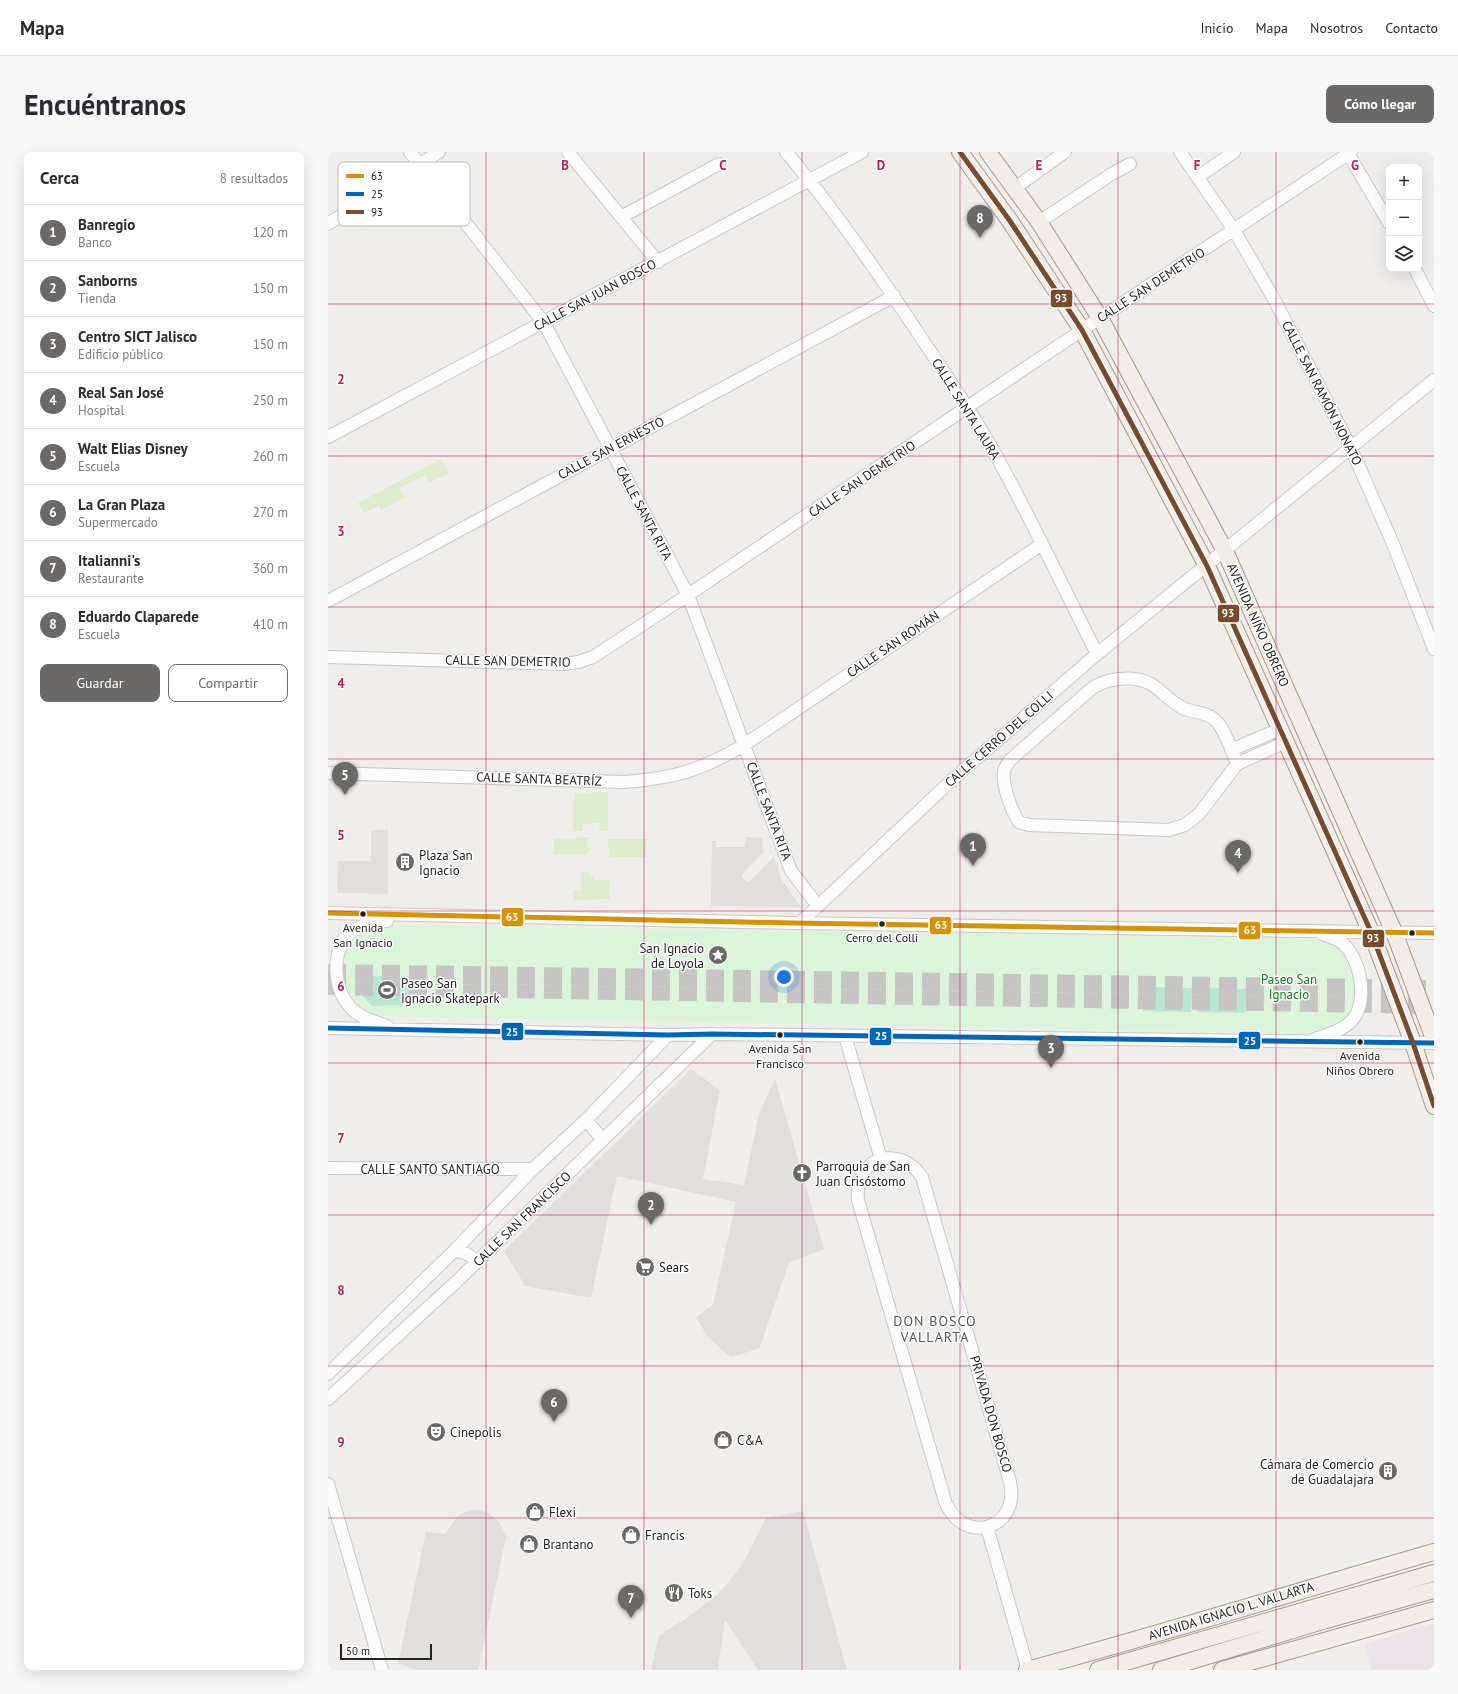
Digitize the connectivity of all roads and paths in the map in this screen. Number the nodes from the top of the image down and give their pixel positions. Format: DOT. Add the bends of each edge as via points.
graph roads {
  1 [pos="410,152"];
  2 [pos="439,152"];
  3 [pos="568,152"];
  4 [pos="786,152"];
  5 [pos="862,152"];
  6 [pos="960,152"];
  7 [pos="988,152"];
  8 [pos="1065,152"];
  9 [pos="1180,152"];
  10 [pos="1234,152"];
  11 [pos="1349,153"];
  12 [pos="419,162"];
  13 [pos="424,162"];
  14 [pos="719,164"];
  15 [pos="1130,164"];
  16 [pos="1198,177"];
  17 [pos="810,180"];
  18 [pos="1015,188"];
  19 [pos="621,217"];
  20 [pos="338,218"];
  21 [pos="1386,218"];
  22 [pos="1039,222"];
  23 [pos="328,224"];
  24 [pos="469,226"];
  25 [pos="1234,230"];
  26 [pos="658,262"];
  27 [pos="1417,272"];
  28 [pos="894,296"];
  29 [pos="1434,306"];
  30 [pos="1100,318"];
  31 [pos="544,323"];
  32 [pos="1082,330"];
  33 [pos="1434,380"];
  34 [pos="967,407"];
  35 [pos="328,437"];
  36 [pos="610,448"];
  37 [pos="1351,448"];
  38 [pos="1042,544"];
  39 [pos="1225,551"];
  40 [pos="1206,566"];
  41 [pos="688,595"];
  42 [pos="328,601"];
  43 [pos="1434,649"];
  44 [pos="1097,654"];
  45 [pos="328,657"];
  46 [pos="1283,736"];
  47 [pos="744,745"];
  48 [pos="1231,750"];
  49 [pos="1237,764"];
  50 [pos="328,774"];
  51 [pos="818,906"];
  52 [pos="328,913"];
  53 [pos="461,916"];
  54 [pos="800,923"];
  55 [pos="1318,931"];
  56 [pos="1371,932"];
  57 [pos="1394,932"];
  58 [pos="1434,933"];
  59 [pos="328,1028"];
  60 [pos="397,1029"];
  61 [pos="712,1034"];
  62 [pos="668,1035"];
  63 [pos="845,1036"];
  64 [pos="1434,1039"];
  65 [pos="1311,1041"];
  66 [pos="1413,1043"];
  67 [pos="1434,1043"];
  68 [pos="1434,1106"];
  69 [pos="586,1120"];
  70 [pos="603,1140"];
  71 [pos="881,1159"];
  72 [pos="328,1168"];
  73 [pos="533,1169"];
  74 [pos="454,1251"];
  75 [pos="477,1262"];
  76 [pos="328,1374"];
  77 [pos="328,1399"];
  78 [pos="328,1484"];
  79 [pos="987,1527"];
  80 [pos="1434,1552"];
  81 [pos="1434,1573"];
  82 [pos="1434,1590"];
  83 [pos="1434,1610"];
  84 [pos="382,1670"];
  85 [pos="1028,1670"];
  86 [pos="1098,1670"];
  87 [pos="1161,1670"];
  88 [pos="1222,1670"];
  1 -- 12 [label="street, CALLE SANTA RITA"];
  2 -- 13 [label="street"];
  3 -- 19 [label="street"];
  4 -- 17 [label="street, CALLE SANTA LAURA"];
  5 -- 17 [label="street, CALLE SAN JUAN BOSCO"];
  6 -- 32 [label="main road, AVENIDA NIÑO OBRERO" via="1010,221"];
  7 -- 18 [label="main road, AVENIDA NIÑO OBRERO"];
  8 -- 18 [label="street"];
  9 -- 16 [label="street, CALLE SAN RAMÓN NONATO"];
  10 -- 16 [label="street"];
  11 -- 21 [label="street"];
  11 -- 25 [label="street, CALLE SAN DEMETRIO"];
  14 -- 19 [label="street"];
  15 -- 22 [label="street"];
  16 -- 25 [label="street, CALLE SAN RAMÓN NONATO"];
  17 -- 26 [label="street, CALLE SAN JUAN BOSCO"];
  17 -- 28 [label="street, CALLE SANTA LAURA"];
  18 -- 22 [label="main road, AVENIDA NIÑO OBRERO"];
  19 -- 26 [label="street"];
  20 -- 23 [label="street"];
  22 -- 30 [label="main road, AVENIDA NIÑO OBRERO"];
  24 -- 31 [label="street, CALLE SANTA RITA"];
  25 -- 30 [label="street, CALLE SAN DEMETRIO"];
  25 -- 37 [label="street, CALLE SAN RAMÓN NONATO" via="1275,301"];
  26 -- 31 [label="street, CALLE SAN JUAN BOSCO"];
  27 -- 29 [label="street"];
  28 -- 34 [label="street, CALLE SANTA LAURA"];
  28 -- 36 [label="street, CALLE SAN ERNESTO"];
  30 -- 32 [label="street, CALLE SAN DEMETRIO"];
  30 -- 39 [label="main road, AVENIDA NIÑO OBRERO"];
  31 -- 35 [label="street, CALLE SAN JUAN BOSCO"];
  31 -- 36 [label="street, CALLE SANTA RITA"];
  32 -- 34 [label="street, CALLE SAN DEMETRIO"];
  32 -- 40 [label="main road, AVENIDA NIÑO OBRERO"];
  33 -- 37 [label="street, CALLE CERRO DEL COLLI"];
  34 -- 38 [label="street, CALLE SANTA LAURA"];
  34 -- 41 [label="street, CALLE SAN DEMETRIO"];
  36 -- 41 [label="street, CALLE SANTA RITA"];
  36 -- 42 [label="street, CALLE SAN ERNESTO"];
  37 -- 39 [label="street, CALLE CERRO DEL COLLI"];
  37 -- 43 [label="street, CALLE SAN RAMÓN NONATO" via="1393,544"];
  38 -- 44 [label="street, CALLE SANTA LAURA"];
  38 -- 47 [label="street, CALLE SAN ROMÁN"];
  39 -- 40 [label="street, CALLE CERRO DEL COLLI"];
  39 -- 57 [label="main road, AVENIDA NIÑO OBRERO"];
  40 -- 44 [label="street, CALLE CERRO DEL COLLI"];
  40 -- 46 [label="main road, AVENIDA NIÑO OBRERO"];
  41 -- 45 [label="street, CALLE SAN DEMETRIO" via="593,657 578,662 564,664"];
  41 -- 47 [label="street, CALLE SANTA RITA"];
  44 -- 51 [label="street, CALLE CERRO DEL COLLI" via="952,779"];
  46 -- 48 [label="street"];
  46 -- 49 [label="street"];
  46 -- 56 [label="main road, AVENIDA NIÑO OBRERO"];
  47 -- 50 [label="street, CALLE SANTA BEATRÍZ" via="688,772 658,779 624,782"];
  47 -- 51 [label="street, CALLE SANTA RITA" via="791,871"];
  48 -- 49 [label="street"];
  48 -- 49 [label="street" via="1214,718 1181,707 1148,683 1137,680 1111,680 1096,685 1010,760 1004,769 1004,780 1014,814 1019,822 1029,825 1169,830 1185,825 1199,814"];
  51 -- 54 [label="street, CALLE CERRO DEL COLLI"];
  52 -- 53 [label="street"];
  53 -- 54 [label="street"];
  53 -- 60 [label="street" via="453,920 375,921 358,928 344,940 338,955 339,992 350,1008 366,1018"];
  54 -- 55 [label="street"];
  55 -- 56 [label="street"];
  55 -- 65 [label="street" via="1341,942 1356,962 1361,985 1361,1004 1354,1018 1341,1029"];
  56 -- 57 [label="street"];
  56 -- 66 [label="main road, AVENIDA NIÑO OBRERO"];
  57 -- 58 [label="street"];
  57 -- 64 [label="main road, AVENIDA NIÑO OBRERO"];
  59 -- 60 [label="street"];
  60 -- 62 [label="street"];
  61 -- 62 [label="street"];
  61 -- 63 [label="street"];
  61 -- 70 [label="street, CALLE SAN FRANCISCO"];
  62 -- 69 [label="street, CALLE SAN FRANCISCO"];
  63 -- 65 [label="street"];
  63 -- 71 [label="street"];
  65 -- 66 [label="street"];
  66 -- 67 [label="street"];
  66 -- 68 [label="main road, AVENIDA NIÑO OBRERO"];
  69 -- 70 [label="street"];
  69 -- 73 [label="street, CALLE SAN FRANCISCO"];
  70 -- 75 [label="street, CALLE SAN FRANCISCO"];
  71 -- 79 [label="street" via="866,1169 860,1178 857,1189 862,1215 949,1512 966,1526"];
  71 -- 79 [label="street, PRIVADA DON BOSCO" via="896,1158 906,1161 916,1168 922,1177 1013,1492 1006,1514 998,1522"];
  72 -- 73 [label="street, CALLE SANTO SANTIAGO"];
  73 -- 74 [label="street, CALLE SAN FRANCISCO"];
  74 -- 75 [label="street" via="467,1253"];
  74 -- 76 [label="street, CALLE SAN FRANCISCO"];
  75 -- 77 [label="street, CALLE SAN FRANCISCO"];
  78 -- 84 [label="street"];
  79 -- 85 [label="street"];
  80 -- 85 [label="main road, AVENIDA IGNACIO L. VALLARTA"];
  81 -- 86 [label="main road, AVENIDA IGNACIO L. VALLARTA"];
  82 -- 87 [label="main road"];
  83 -- 88 [label="main road"];
}
